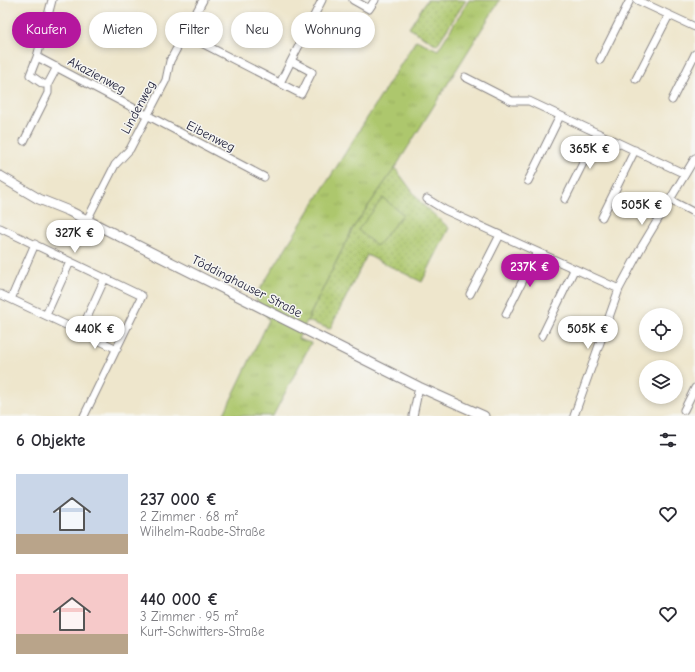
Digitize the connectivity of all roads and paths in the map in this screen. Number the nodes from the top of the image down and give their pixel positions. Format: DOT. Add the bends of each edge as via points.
graph roads {
  1 [pos="52,0"];
  2 [pos="203,0"];
  3 [pos="322,0"];
  4 [pos="353,0"];
  5 [pos="375,0"];
  6 [pos="630,0"];
  7 [pos="637,0"];
  8 [pos="196,12"];
  9 [pos="669,15"];
  10 [pos="695,27"];
  11 [pos="177,48"];
  12 [pos="211,48"];
  13 [pos="695,54"];
  14 [pos="37,57"];
  15 [pos="600,60"];
  16 [pos="291,61"];
  17 [pos="57,67"];
  18 [pos="466,77"];
  19 [pos="636,79"];
  20 [pos="280,83"];
  21 [pos="48,84"];
  22 [pos="672,100"];
  23 [pos="147,116"];
  24 [pos="560,116"];
  25 [pos="598,133"];
  26 [pos="24,140"];
  27 [pos="635,150"];
  28 [pos="695,158"];
  29 [pos="685,174"];
  30 [pos="0,176"];
  31 [pos="264,177"];
  32 [pos="528,181"];
  33 [pos="428,199"];
  34 [pos="565,199"];
  35 [pos="670,200"];
  36 [pos="695,213"];
  37 [pos="602,217"];
  38 [pos="87,220"];
  39 [pos="0,228"];
  40 [pos="500,235"];
  41 [pos="35,244"];
  42 [pos="537,252"];
  43 [pos="70,262"];
  44 [pos="574,270"];
  45 [pos="105,278"];
  46 [pos="619,289"];
  47 [pos="0,294"];
  48 [pos="470,294"];
  49 [pos="11,299"];
  50 [pos="506,314"];
  51 [pos="46,315"];
  52 [pos="80,333"];
  53 [pos="542,336"];
  54 [pos="117,349"];
  55 [pos="419,387"];
  56 [pos="695,388"];
  57 [pos="684,410"];
  58 [pos="84,416"];
  59 [pos="413,416"];
  60 [pos="484,416"];
  61 [pos="574,416"];
  1 -- 14 [label="street"];
  2 -- 8 [label="street, Lindenweg"];
  3 -- 16 [label="street"];
  4 -- 5 [label="street" via="369,8"];
  6 -- 15 [label="street"];
  7 -- 9 [label="street"];
  9 -- 10 [label="street"];
  9 -- 19 [label="street"];
  11 -- 23 [label="street, Lindenweg" via="170,61 166,80"];
  12 -- 20 [label="street"];
  13 -- 22 [label="street"];
  14 -- 17 [label="street, Akazienweg"];
  14 -- 21 [label="street" via="30,75 43,84"];
  16 -- 20 [label="street"];
  16 -- 20 [label="street" via="312,72 301,94"];
  17 -- 21 [label="street, Akazienweg"];
  17 -- 23 [label="street, Akazienweg"];
  18 -- 24 [label="street" via="512,101 528,101"];
  21 -- 26 [label="street, Akazienweg" via="48,93"];
  23 -- 31 [label="street, Eibenweg"];
  23 -- 38 [label="street, Lindenweg" via="130,149 115,165"];
  24 -- 25 [label="street"];
  24 -- 32 [label="street"];
  25 -- 27 [label="street"];
  25 -- 34 [label="street"];
  27 -- 29 [label="street"];
  27 -- 37 [label="street"];
  28 -- 29 [label="street"];
  29 -- 35 [label="street"];
  30 -- 38 [label="street, Töddinghauser Straße" via="39,199"];
  33 -- 40 [label="street" via="445,210"];
  35 -- 36 [label="street"];
  35 -- 46 [label="street"];
  38 -- 55 [label="street, Töddinghauser Straße"];
  39 -- 41 [label="street"];
  40 -- 42 [label="street"];
  40 -- 48 [label="street"];
  41 -- 43 [label="street"];
  41 -- 49 [label="street"];
  42 -- 44 [label="street"];
  42 -- 50 [label="street"];
  43 -- 45 [label="street"];
  43 -- 51 [label="street"];
  44 -- 46 [label="street"];
  44 -- 53 [label="street"];
  45 -- 52 [label="street"];
  45 -- 54 [label="street" via="142,296"];
  46 -- 61 [label="street"];
  47 -- 49 [label="street"];
  49 -- 51 [label="street"];
  51 -- 52 [label="street"];
  52 -- 54 [label="street"];
  54 -- 58 [label="street"];
  55 -- 59 [label="street"];
  55 -- 60 [label="street, Töddinghauser Straße"];
  56 -- 57 [label="street"];
}
